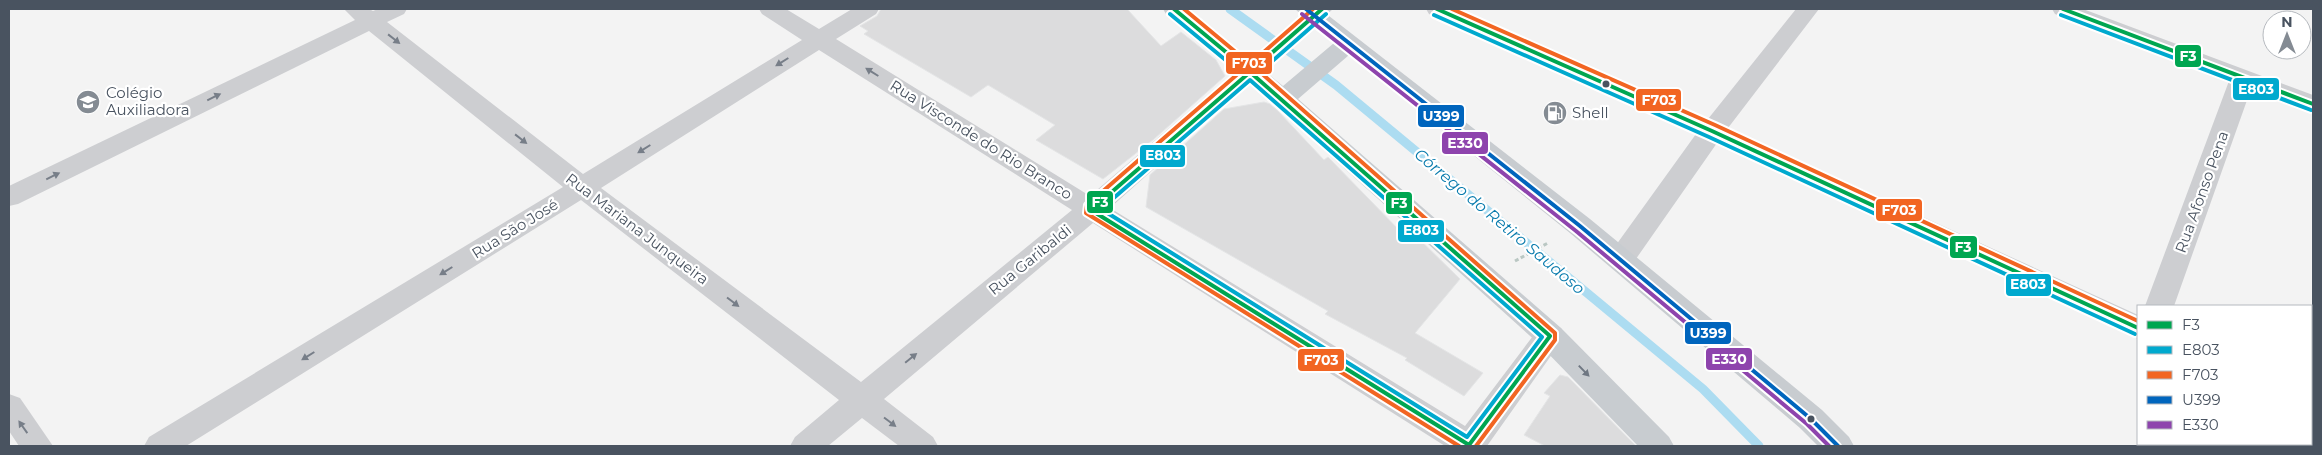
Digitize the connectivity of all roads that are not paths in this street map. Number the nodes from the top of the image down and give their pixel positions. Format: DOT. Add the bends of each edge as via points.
graph roads {
  1 [pos="396,9"];
  2 [pos="770,9"];
  3 [pos="868,9"];
  4 [pos="1174,9"];
  5 [pos="1437,9"];
  6 [pos="1808,9"];
  7 [pos="2062,9"];
  8 [pos="363,15"];
  9 [pos="1310,15"];
  10 [pos="818,39"];
  11 [pos="1343,48"];
  12 [pos="1258,62"];
  13 [pos="2243,77"];
  14 [pos="1283,99"];
  15 [pos="2313,104"];
  16 [pos="1712,131"];
  17 [pos="583,187"];
  18 [pos="9,197"];
  19 [pos="1091,210"];
  20 [pos="1621,259"];
  21 [pos="2160,305"];
  22 [pos="2137,328"];
  23 [pos="1550,336"];
  24 [pos="860,400"];
  25 [pos="9,407"];
  26 [pos="37,446"];
  27 [pos="160,446"];
  28 [pos="806,446"];
  29 [pos="922,446"];
  30 [pos="1470,446"];
  31 [pos="1658,446"];
  32 [pos="1838,446"];
  1 -- 8 [label="street"];
  2 -- 10 [label="street, Rua Visconde do Rio Branco"];
  3 -- 10 [label="street, Rua São José"];
  4 -- 12 [label="main road"];
  5 -- 16 [label="street"];
  6 -- 16 [label="street"];
  7 -- 13 [label="street"];
  8 -- 17 [label="street, Rua Mariana Junqueira, one-way"];
  18 -- 8 [label="street, one-way"];
  9 -- 11 [label="main road"];
  9 -- 12 [label="street, Rua Garibaldi"];
  10 -- 17 [label="street, Rua São José, one-way"];
  19 -- 10 [label="street, Rua Visconde do Rio Branco, one-way"];
  11 -- 14 [label="main road"];
  11 -- 20 [label="main road"];
  12 -- 14 [label="main road"];
  12 -- 19 [label="street, Rua Garibaldi"];
  13 -- 15 [label="street"];
  13 -- 21 [label="street, Rua Afonso Pena"];
  14 -- 23 [label="main road"];
  16 -- 20 [label="street"];
  16 -- 22 [label="street"];
  17 -- 24 [label="street, Rua Mariana Junqueira, one-way"];
  17 -- 27 [label="street, Rua São José, one-way"];
  24 -- 19 [label="street, Rua Garibaldi, one-way"];
  19 -- 30 [label="street, Rua Visconde do Rio Branco"];
  20 -- 32 [label="main road" via="1811,418"];
  23 -- 30 [label="street"];
  23 -- 31 [label="main road, one-way"];
  24 -- 28 [label="street, Rua Garibaldi"];
  24 -- 29 [label="street, Rua Mariana Junqueira, one-way"];
  26 -- 25 [label="street, one-way"];
}
